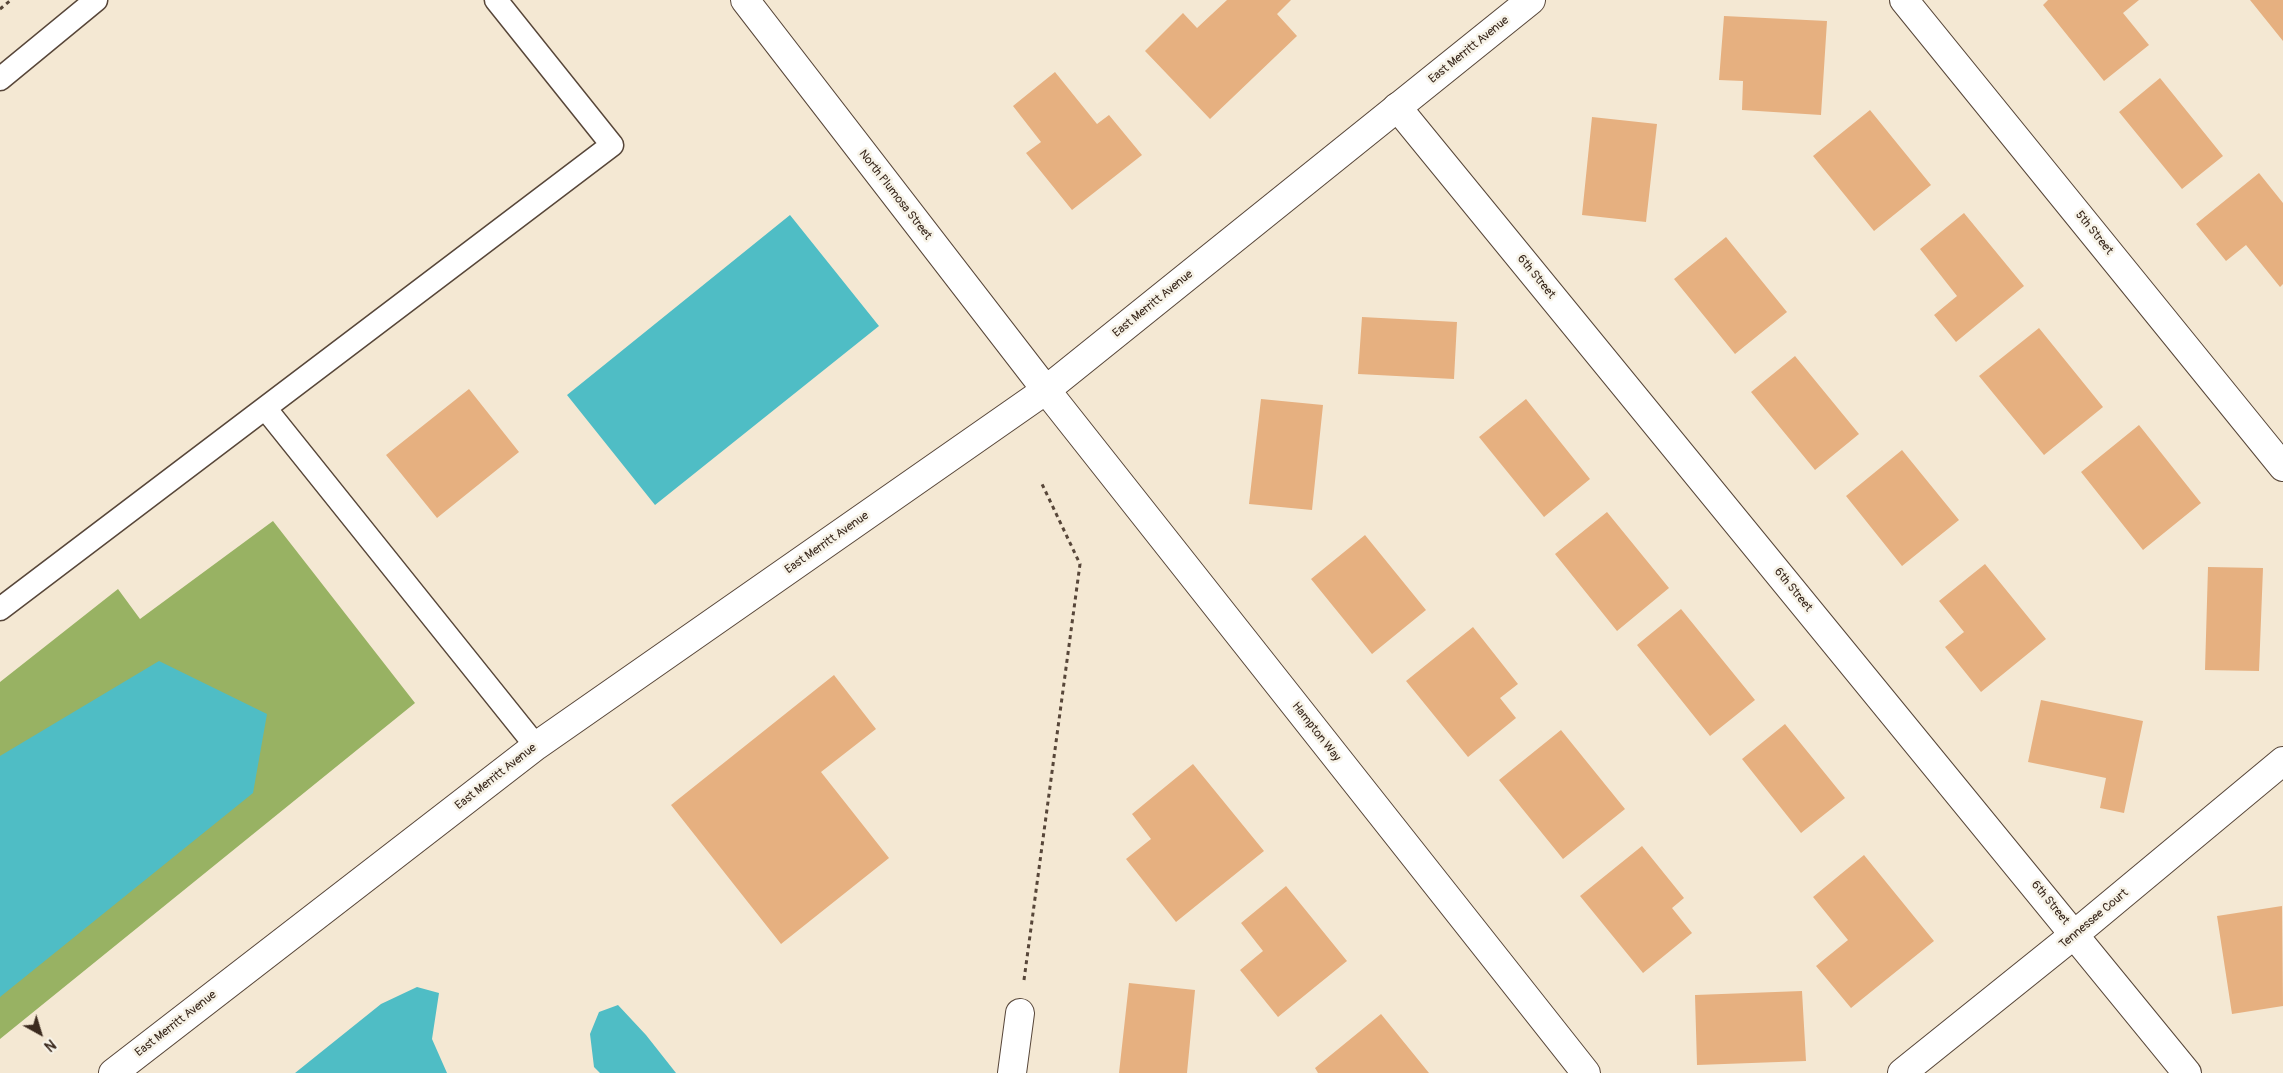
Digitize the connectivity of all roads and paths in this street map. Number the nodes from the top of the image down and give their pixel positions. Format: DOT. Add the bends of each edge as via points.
graph roads {
  1 [pos="12,0"];
  2 [pos="96,0"];
  3 [pos="496,0"];
  4 [pos="744,0"];
  5 [pos="1531,0"];
  6 [pos="1904,0"];
  7 [pos="0,10"];
  8 [pos="0,79"];
  9 [pos="1397,107"];
  10 [pos="1046,390"];
  11 [pos="265,408"];
  12 [pos="2283,467"];
  13 [pos="1042,484"];
  14 [pos="0,609"];
  15 [pos="536,746"];
  16 [pos="2283,761"];
  17 [pos="2076,934"];
  18 [pos="1020,1013"];
  19 [pos="113,1073"];
  20 [pos="1012,1073"];
  21 [pos="1586,1073"];
  22 [pos="1902,1073"];
  23 [pos="2187,1073"];
  1 -- 7 [label="path"];
  2 -- 8 [label="lane"];
  3 -- 11 [label="lane" via="612,145"];
  4 -- 10 [label="street, North Plumosa Street"];
  5 -- 9 [label="street, East Merritt Avenue"];
  6 -- 12 [label="street, 5th Street"];
  9 -- 10 [label="street, East Merritt Avenue"];
  9 -- 17 [label="street, 6th Street"];
  10 -- 15 [label="street, East Merritt Avenue"];
  10 -- 21 [label="street, Hampton Way"];
  11 -- 14 [label="lane"];
  11 -- 15 [label="lane"];
  13 -- 18 [label="path" via="1080,564"];
  15 -- 19 [label="street, East Merritt Avenue"];
  16 -- 17 [label="street, Tennessee Court"];
  17 -- 22 [label="street, Tennessee Court"];
  17 -- 23 [label="street, 6th Street"];
  18 -- 20 [label="street"];
}
